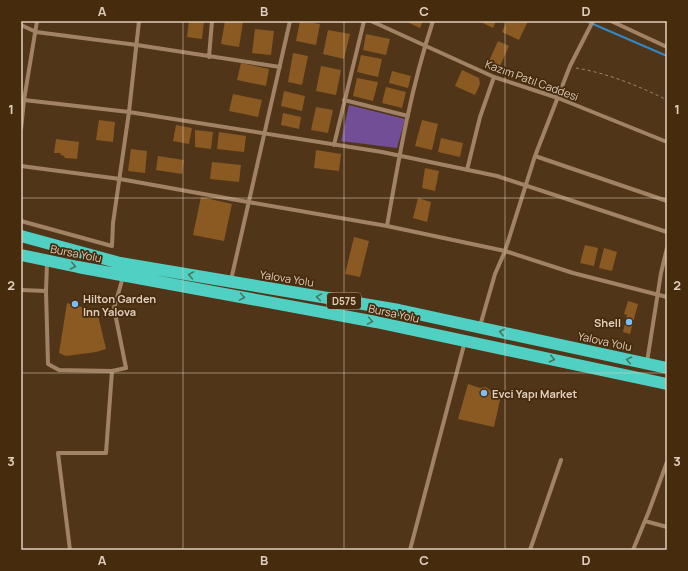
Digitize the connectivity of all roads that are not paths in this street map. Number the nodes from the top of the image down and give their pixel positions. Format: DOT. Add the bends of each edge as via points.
graph roads {
  1 [pos="37,21"];
  2 [pos="139,21"];
  3 [pos="212,21"];
  4 [pos="290,21"];
  5 [pos="364,21"];
  6 [pos="371,21"];
  7 [pos="433,21"];
  8 [pos="593,21"];
  9 [pos="611,21"];
  10 [pos="21,25"];
  11 [pos="36,32"];
  12 [pos="137,45"];
  13 [pos="425,45"];
  14 [pos="667,47"];
  15 [pos="209,56"];
  16 [pos="280,67"];
  17 [pos="494,78"];
  18 [pos="558,98"];
  19 [pos="24,100"];
  20 [pos="344,100"];
  21 [pos="129,112"];
  22 [pos="408,116"];
  23 [pos="21,129"];
  24 [pos="265,134"];
  25 [pos="667,142"];
  26 [pos="334,144"];
  27 [pos="399,156"];
  28 [pos="535,156"];
  29 [pos="21,166"];
  30 [pos="466,170"];
  31 [pos="120,179"];
  32 [pos="525,185"];
  33 [pos="667,201"];
  34 [pos="248,202"];
  35 [pos="21,221"];
  36 [pos="387,226"];
  37 [pos="667,232"];
  38 [pos="21,236"];
  39 [pos="667,248"];
  40 [pos="505,251"];
  41 [pos="21,255"];
  42 [pos="48,261"];
  43 [pos="123,276"];
  44 [pos="231,282"];
  45 [pos="21,290"];
  46 [pos="46,291"];
  47 [pos="658,294"];
  48 [pos="667,297"];
  49 [pos="480,328"];
  50 [pos="465,341"];
  51 [pos="647,364"];
  52 [pos="667,368"];
  53 [pos="112,371"];
  54 [pos="667,384"];
  55 [pos="561,460"];
  56 [pos="667,462"];
  57 [pos="662,476"];
  58 [pos="667,477"];
  59 [pos="645,521"];
  60 [pos="667,527"];
  61 [pos="70,550"];
  62 [pos="410,550"];
  63 [pos="530,550"];
  64 [pos="633,550"];
  1 -- 11 [label="street"];
  2 -- 12 [label="street"];
  3 -- 15 [label="street"];
  4 -- 16 [label="street"];
  5 -- 20 [label="street"];
  6 -- 13 [label="street, Kazım Patıl Caddesi"];
  7 -- 13 [label="street"];
  8 -- 18 [label="street" via="570,66"];
  9 -- 14 [label="street"];
  10 -- 11 [label="street"];
  11 -- 12 [label="street"];
  11 -- 19 [label="street"];
  12 -- 15 [label="street"];
  12 -- 21 [label="street"];
  13 -- 17 [label="street, Kazım Patıl Caddesi"];
  13 -- 22 [label="street"];
  15 -- 16 [label="street"];
  16 -- 24 [label="street"];
  17 -- 18 [label="street, Kazım Patıl Caddesi"];
  17 -- 30 [label="street" via="480,117"];
  18 -- 25 [label="street, Kazım Patıl Caddesi"];
  18 -- 28 [label="street"];
  19 -- 21 [label="street"];
  19 -- 23 [label="street"];
  20 -- 22 [label="street"];
  20 -- 26 [label="street"];
  21 -- 24 [label="street"];
  21 -- 31 [label="street"];
  22 -- 27 [label="street"];
  24 -- 26 [label="street"];
  24 -- 34 [label="street"];
  26 -- 27 [label="street"];
  27 -- 30 [label="street"];
  27 -- 36 [label="street"];
  28 -- 32 [label="street"];
  28 -- 33 [label="street"];
  29 -- 31 [label="street"];
  30 -- 32 [label="street"];
  31 -- 34 [label="street"];
  31 -- 35 [label="street" via="112,246"];
  32 -- 37 [label="street"];
  32 -- 40 [label="street"];
  34 -- 36 [label="street"];
  34 -- 44 [label="street"];
  36 -- 40 [label="street"];
  44 -- 38 [label="highway, Yalova Yolu / D575, one-way" via="120,262"];
  39 -- 47 [label="street"];
  40 -- 47 [label="street" via="573,274"];
  40 -- 49 [label="street" via="495,274"];
  41 -- 42 [label="highway, Bursa Yolu / D575"];
  42 -- 43 [label="highway, Bursa Yolu / D575, one-way"];
  42 -- 46 [label="street"];
  43 -- 50 [label="highway, Bursa Yolu / D575, one-way" via="376,322"];
  43 -- 53 [label="street" via="114,308 126,368"];
  49 -- 44 [label="highway, Yalova Yolu / D575, one-way" via="399,310"];
  45 -- 46 [label="street"];
  46 -- 53 [label="street" via="48,364 59,370"];
  47 -- 48 [label="street"];
  47 -- 51 [label="street"];
  51 -- 49 [label="highway, Yalova Yolu / D575, one-way"];
  50 -- 54 [label="highway, Bursa Yolu / D575, one-way"];
  50 -- 62 [label="street"];
  51 -- 52 [label="highway, Yalova Yolu / D575"];
  53 -- 61 [label="street" via="106,453 58,453"];
  55 -- 63 [label="street"];
  56 -- 57 [label="street"];
  57 -- 58 [label="street"];
  57 -- 59 [label="street"];
  59 -- 60 [label="street"];
  59 -- 64 [label="street"];
}
